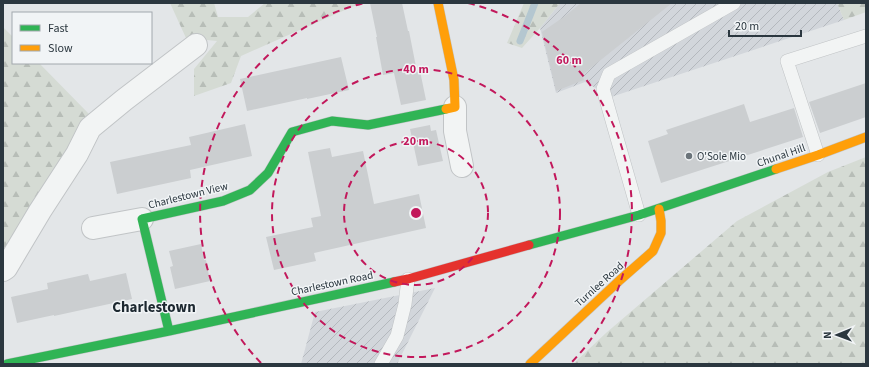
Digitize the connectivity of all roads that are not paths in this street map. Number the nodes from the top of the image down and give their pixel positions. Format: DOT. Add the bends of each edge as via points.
graph roads {
  1 [pos="438,3"];
  2 [pos="734,3"];
  3 [pos="866,36"];
  4 [pos="196,45"];
  5 [pos="455,107"];
  6 [pos="866,138"];
  7 [pos="818,155"];
  8 [pos="462,166"];
  9 [pos="659,209"];
  10 [pos="639,216"];
  11 [pos="142,219"];
  12 [pos="93,228"];
  13 [pos="3,270"];
  14 [pos="408,279"];
  15 [pos="168,331"];
  16 [pos="7,364"];
  17 [pos="381,364"];
  18 [pos="530,364"];
  1 -- 5 [label="main road" via="454,80"];
  2 -- 10 [label="lane" via="609,74 603,90"];
  3 -- 7 [label="lane" via="787,61"];
  4 -- 13 [label="street" via="90,128 77,154"];
  5 -- 8 [label="street" via="455,130"];
  5 -- 11 [label="main road, Charlestown View" via="368,125 332,121 292,132 268,173 250,190 223,200"];
  6 -- 7 [label="main road, Chunal Hill"];
  7 -- 9 [label="main road, Chunal Hill"];
  9 -- 10 [label="main road, Charlestown Road"];
  9 -- 18 [label="main road, Turnlee Road" via="661,233 653,251"];
  10 -- 14 [label="main road, Charlestown Road"];
  11 -- 12 [label="street"];
  11 -- 15 [label="main road, Charlestown View"];
  14 -- 15 [label="main road, Charlestown Road"];
  14 -- 17 [label="lane" via="397,336"];
  15 -- 16 [label="main road, Charlestown Road"];
}
